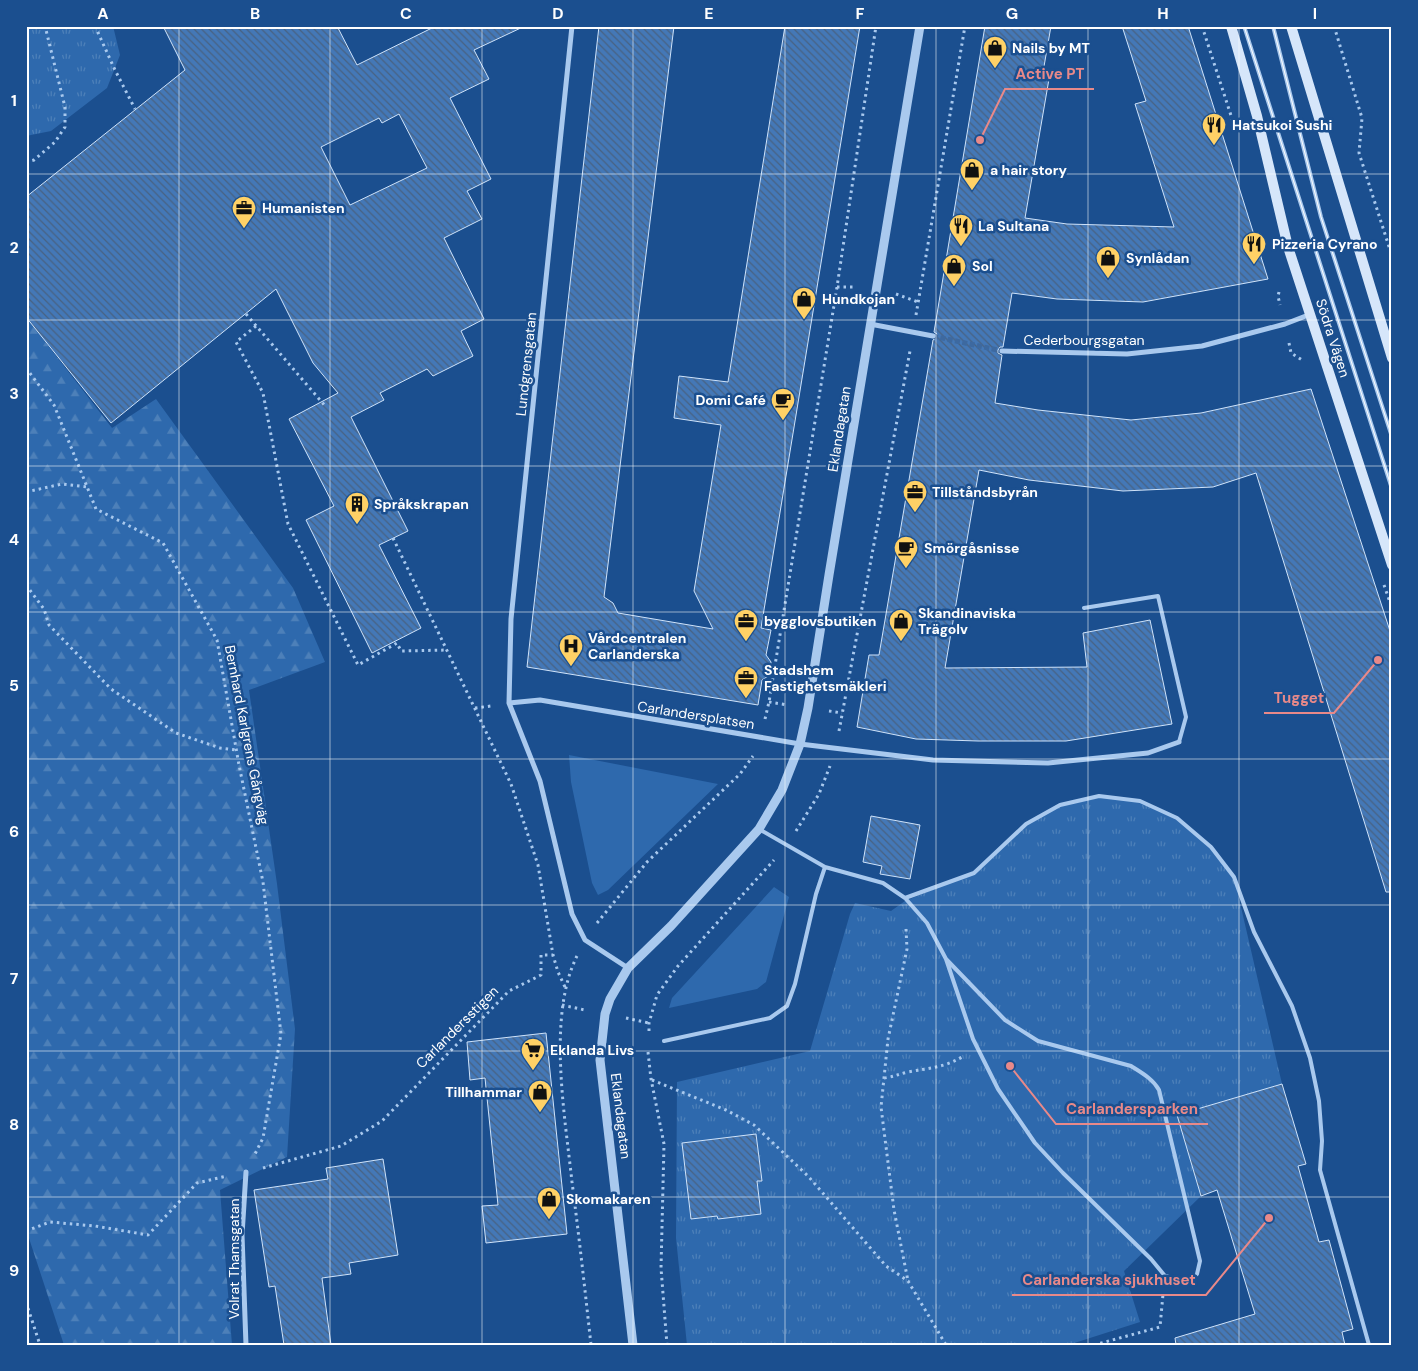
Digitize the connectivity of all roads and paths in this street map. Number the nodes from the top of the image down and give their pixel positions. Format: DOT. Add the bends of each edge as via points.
graph roads {
  1 [pos="45,26"];
  2 [pos="95,26"];
  3 [pos="572,26"];
  4 [pos="876,26"];
  5 [pos="920,26"];
  6 [pos="1231,26"];
  7 [pos="1244,26"];
  8 [pos="1273,26"];
  9 [pos="1291,26"];
  10 [pos="1334,26"];
  11 [pos="136,109"];
  12 [pos="26,162"];
  13 [pos="1392,256"];
  14 [pos="246,314"];
  15 [pos="1310,314"];
  16 [pos="870,324"];
  17 [pos="256,326"];
  18 [pos="933,336"];
  19 [pos="1002,351"];
  20 [pos="1392,358"];
  21 [pos="26,368"];
  22 [pos="326,407"];
  23 [pos="1392,437"];
  24 [pos="87,487"];
  25 [pos="1392,489"];
  26 [pos="26,492"];
  27 [pos="393,538"];
  28 [pos="1392,565"];
  29 [pos="26,584"];
  30 [pos="1084,608"];
  31 [pos="447,650"];
  32 [pos="509,704"];
  33 [pos="761,737"];
  34 [pos="1179,742"];
  35 [pos="800,744"];
  36 [pos="236,750"];
  37 [pos="759,828"];
  38 [pos="825,867"];
  39 [pos="905,898"];
  40 [pos="585,940"];
  41 [pos="553,954"];
  42 [pos="946,958"];
  43 [pos="628,968"];
  44 [pos="565,987"];
  45 [pos="649,1023"];
  46 [pos="649,1033"];
  47 [pos="664,1041"];
  48 [pos="648,1052"];
  49 [pos="963,1056"];
  50 [pos="884,1078"];
  51 [pos="652,1079"];
  52 [pos="246,1172"];
  53 [pos="26,1231"];
  54 [pos="1165,1276"];
  55 [pos="908,1282"];
  56 [pos="26,1302"];
  57 [pos="40,1345"];
  58 [pos="246,1345"];
  59 [pos="591,1345"];
  60 [pos="632,1345"];
  61 [pos="667,1345"];
  62 [pos="946,1345"];
  63 [pos="1094,1345"];
  64 [pos="1369,1345"];
  1 -- 12 [label="path" via="65,107 65,127 55,142 34,160"];
  2 -- 11 [label="path"];
  3 -- 32 [label="street, Lundgrensgatan" via="511,619"];
  4 -- 33 [label="path" via="838,287"];
  5 -- 16 [label="street, Eklandagatan"];
  6 -- 15 [label="main road, Södra Vägen" via="1257,116 1288,247"];
  7 -- 25 [label="lane"];
  8 -- 23 [label="lane" via="1320,217"];
  9 -- 20 [label="main road"];
  10 -- 13 [label="path" via="1362,118 1359,153"];
  14 -- 17 [label="path"];
  15 -- 19 [label="street, Cederbourgsgatan" via="1202,346 1127,354"];
  15 -- 28 [label="main road, Södra Vägen"];
  16 -- 18 [label="street"];
  16 -- 35 [label="street, Eklandagatan"];
  17 -- 22 [label="path"];
  17 -- 31 [label="path" via="236,342 262,393 288,524 358,665 398,643 401,651"];
  21 -- 24 [label="path, Bernhard Karlgrens Gångväg" via="54,405"];
  24 -- 26 [label="path" via="62,484"];
  24 -- 36 [label="path, Bernhard Karlgrens Gångväg" via="96,508 163,543 217,640"];
  27 -- 31 [label="path"];
  29 -- 36 [label="path" via="44,609 49,625 111,689 176,733"];
  30 -- 34 [label="lane" via="1158,596 1186,717"];
  31 -- 41 [label="path" via="511,784 538,865"];
  32 -- 33 [label="street, Carlandersplatsen" via="540,700"];
  32 -- 40 [label="street" via="540,781 572,914"];
  33 -- 35 [label="street, Carlandersplatsen"];
  33 -- 40 [label="path" via="740,774 648,862"];
  34 -- 35 [label="street, Carlandersplatsen" via="1148,753 1048,763 933,760"];
  35 -- 37 [label="street, Eklandagatan" via="782,790"];
  36 -- 52 [label="path, Bernhard Karlgrens Gångväg" via="263,882 280,1034 262,1138"];
  37 -- 38 [label="lane"];
  37 -- 43 [label="street, Eklandagatan" via="671,926"];
  38 -- 39 [label="lane" via="883,883"];
  38 -- 47 [label="lane" via="787,1006 770,1018"];
  39 -- 42 [label="lane" via="928,923"];
  39 -- 50 [label="path" via="907,949 888,1039"];
  39 -- 64 [label="lane" via="974,873 1026,824 1060,805 1099,796 1140,801 1177,818 1211,847 1234,877 1254,932 1292,1006 1310,1058 1319,1102 1320,1170"];
  40 -- 43 [label="street"];
  40 -- 44 [label="path"];
  41 -- 44 [label="path"];
  41 -- 52 [label="path, Carlandersstigen" via="541,955 541,975 508,991 382,1120 341,1146"];
  42 -- 54 [label="lane" via="973,1039 998,1089 1035,1144 1151,1258"];
  42 -- 54 [label="lane" via="1005,1020 1038,1041 1131,1066 1156,1085 1200,1261 1197,1274 1190,1280"];
  43 -- 60 [label="street, Eklandagatan" via="605,1014 600,1060"];
  44 -- 59 [label="path" via="562,1088"];
  45 -- 46 [label="path"];
  48 -- 51 [label="path"];
  49 -- 50 [label="path" via="939,1068"];
  50 -- 55 [label="path" via="881,1107 894,1210"];
  51 -- 55 [label="path" via="754,1124 808,1176 886,1266"];
  51 -- 61 [label="path" via="664,1144 661,1268"];
  52 -- 53 [label="path" via="197,1183 148,1235 50,1222"];
  52 -- 58 [label="street, Volrat Thamsgatan" via="242,1235"];
  54 -- 63 [label="path" via="1160,1327"];
  55 -- 62 [label="path"];
  56 -- 57 [label="path"];
}
